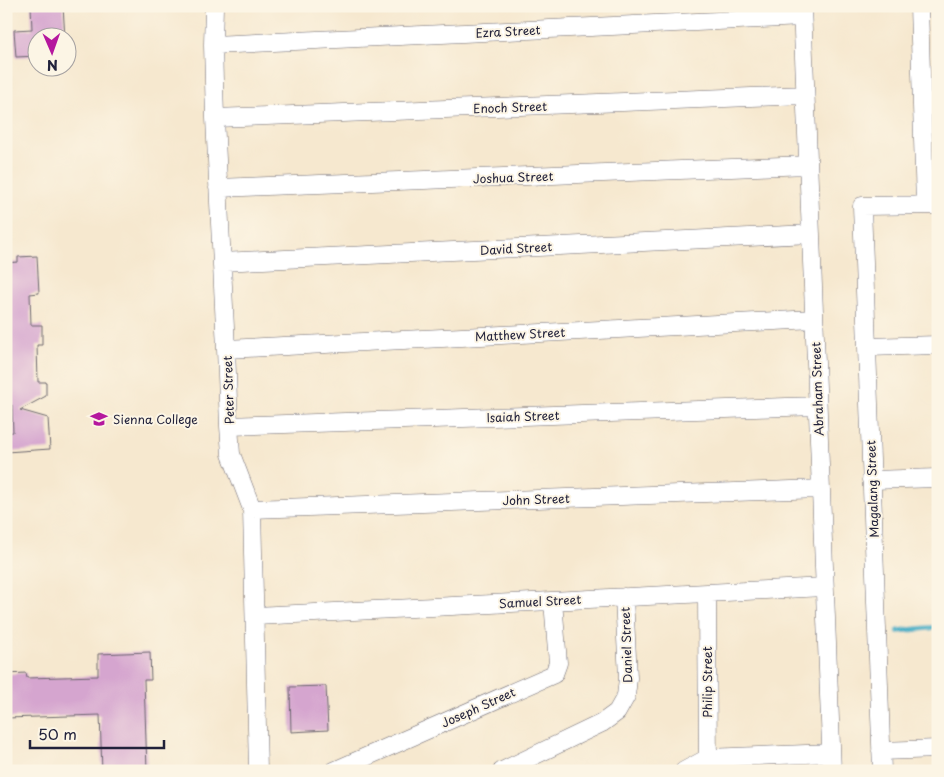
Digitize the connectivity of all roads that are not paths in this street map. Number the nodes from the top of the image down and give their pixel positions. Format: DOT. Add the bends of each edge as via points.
graph roads {
  1 [pos="214,6"];
  2 [pos="919,6"];
  3 [pos="802,12"];
  4 [pos="213,45"];
  5 [pos="805,95"];
  6 [pos="930,102"];
  7 [pos="214,118"];
  8 [pos="808,166"];
  9 [pos="218,188"];
  10 [pos="932,205"];
  11 [pos="811,234"];
  12 [pos="222,262"];
  13 [pos="814,319"];
  14 [pos="938,345"];
  15 [pos="867,347"];
  16 [pos="226,349"];
  17 [pos="817,406"];
  18 [pos="229,426"];
  19 [pos="938,478"];
  20 [pos="871,480"];
  21 [pos="820,489"];
  22 [pos="252,509"];
  23 [pos="824,587"];
  24 [pos="707,593"];
  25 [pos="624,597"];
  26 [pos="553,601"];
  27 [pos="256,616"];
  28 [pos="938,749"];
  29 [pos="881,751"];
  30 [pos="831,753"];
  31 [pos="708,764"];
  32 [pos="258,771"];
  33 [pos="334,771"];
  34 [pos="502,771"];
  35 [pos="684,771"];
  36 [pos="832,771"];
  37 [pos="882,771"];
  1 -- 4 [label="street, Peter Street"];
  2 -- 6 [label="street"];
  3 -- 4 [label="street, Ezra Street"];
  3 -- 5 [label="street, Abraham Street"];
  4 -- 7 [label="street, Peter Street"];
  5 -- 7 [label="street, Enoch Street"];
  5 -- 8 [label="street, Abraham Street"];
  6 -- 10 [label="street"];
  7 -- 9 [label="street, Peter Street"];
  8 -- 9 [label="street, Joshua Street"];
  8 -- 11 [label="street, Abraham Street"];
  9 -- 12 [label="street, Peter Street"];
  10 -- 15 [label="street, Magalang Street" via="862,206"];
  11 -- 12 [label="street, David Street"];
  11 -- 13 [label="street, Abraham Street"];
  12 -- 16 [label="street, Peter Street"];
  13 -- 16 [label="street, Matthew Street"];
  13 -- 17 [label="street, Abraham Street"];
  14 -- 15 [label="street"];
  15 -- 20 [label="street, Magalang Street"];
  16 -- 18 [label="street, Peter Street"];
  17 -- 18 [label="street, Isaiah Street"];
  17 -- 21 [label="street, Abraham Street"];
  18 -- 22 [label="street, Peter Street" via="231,454"];
  19 -- 20 [label="street"];
  20 -- 29 [label="street, Magalang Street"];
  21 -- 22 [label="street, John Street"];
  21 -- 23 [label="street, Abraham Street"];
  22 -- 27 [label="street, Peter Street"];
  23 -- 24 [label="street, Samuel Street"];
  23 -- 30 [label="street, Abraham Street"];
  24 -- 25 [label="street, Samuel Street"];
  24 -- 31 [label="street, Philip Street"];
  25 -- 26 [label="street, Samuel Street"];
  25 -- 34 [label="street, Daniel Street" via="628,678 626,696 617,712 602,723"];
  26 -- 27 [label="street, Samuel Street"];
  26 -- 33 [label="street, Joseph Street" via="558,663 554,674"];
  27 -- 32 [label="street, Peter Street"];
  28 -- 29 [label="street"];
  29 -- 37 [label="street, Magalang Street"];
  30 -- 31 [label="street"];
  30 -- 36 [label="street, Abraham Street"];
  31 -- 35 [label="street"];
}
